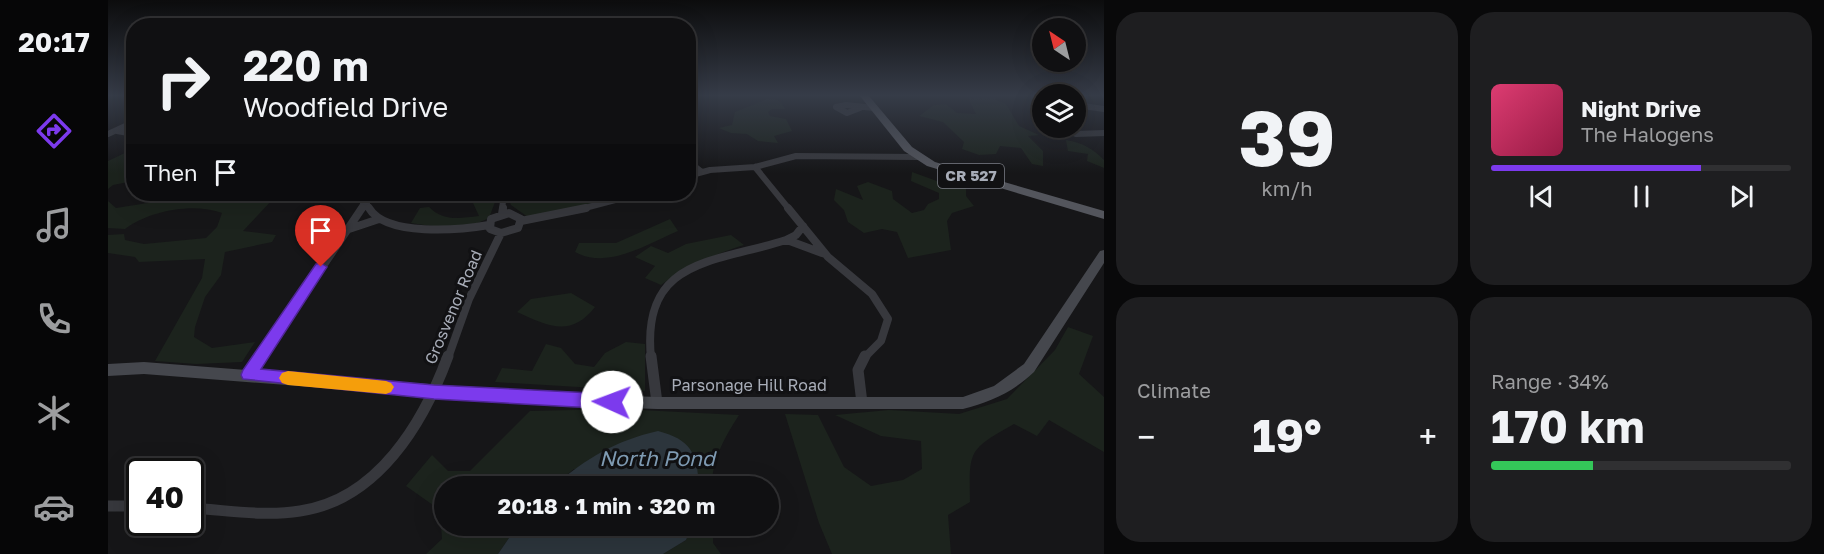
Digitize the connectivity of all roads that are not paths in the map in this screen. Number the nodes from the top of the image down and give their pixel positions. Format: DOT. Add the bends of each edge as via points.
graph roads {
  1 [pos="886,122"];
  2 [pos="126,126"];
  3 [pos="116,131"];
  4 [pos="126,133"];
  5 [pos="1104,133"];
  6 [pos="108,134"];
  7 [pos="1086,134"];
  8 [pos="918,157"];
  9 [pos="696,167"];
  10 [pos="755,167"];
  11 [pos="702,172"];
  12 [pos="696,174"];
  13 [pos="364,201"];
  14 [pos="367,201"];
  15 [pos="503,201"];
  16 [pos="611,201"];
  17 [pos="502,214"];
  18 [pos="1104,215"];
  19 [pos="380,219"];
  20 [pos="521,221"];
  21 [pos="489,225"];
  22 [pos="803,226"];
  23 [pos="345,231"];
  24 [pos="501,233"];
  25 [pos="786,240"];
  26 [pos="1104,254"];
  27 [pos="828,257"];
  28 [pos="108,370"];
  29 [pos="249,375"];
  30 [pos="434,392"];
  31 [pos="657,403"];
  32 [pos="862,403"];
  33 [pos="108,506"];
  34 [pos="126,506"];
  35 [pos="204,509"];
  1 -- 8 [label="main road, CR 527"];
  2 -- 3 [label="street"];
  3 -- 4 [label="street"];
  3 -- 6 [label="street"];
  5 -- 7 [label="street"];
  8 -- 10 [label="street" via="796,156"];
  8 -- 18 [label="main road, CR 527" via="944,169"];
  9 -- 11 [label="street"];
  10 -- 11 [label="street"];
  10 -- 22 [label="street"];
  11 -- 12 [label="street"];
  13 -- 23 [label="street"];
  14 -- 19 [label="street" via="370,213"];
  15 -- 17 [label="street"];
  16 -- 20 [label="street"];
  17 -- 20 [label="street" via="515,215"];
  17 -- 21 [label="street"];
  19 -- 21 [label="street" via="426,228"];
  19 -- 23 [label="street"];
  20 -- 24 [label="street" via="515,230"];
  21 -- 24 [label="street" via="492,231"];
  22 -- 25 [label="street"];
  22 -- 27 [label="street"];
  23 -- 29 [label="street"];
  24 -- 30 [label="street, Grosvenor Road" via="468,301"];
  25 -- 27 [label="street"];
  25 -- 31 [label="street" via="718,256 679,277 660,296 650,325"];
  26 -- 32 [label="street, Parsonage Hill Road" via="1029,368 1016,381 988,397 963,403"];
  27 -- 32 [label="street" via="872,294 888,319 885,336 858,365 855,382"];
  28 -- 29 [label="street, Parsonage Hill Road" via="144,368"];
  29 -- 30 [label="street, Parsonage Hill Road"];
  30 -- 31 [label="street, Parsonage Hill Road"];
  30 -- 35 [label="street, Grosvenor Road" via="400,447 353,492 330,504 291,512"];
  31 -- 32 [label="street, Parsonage Hill Road"];
  33 -- 34 [label="street"];
}
